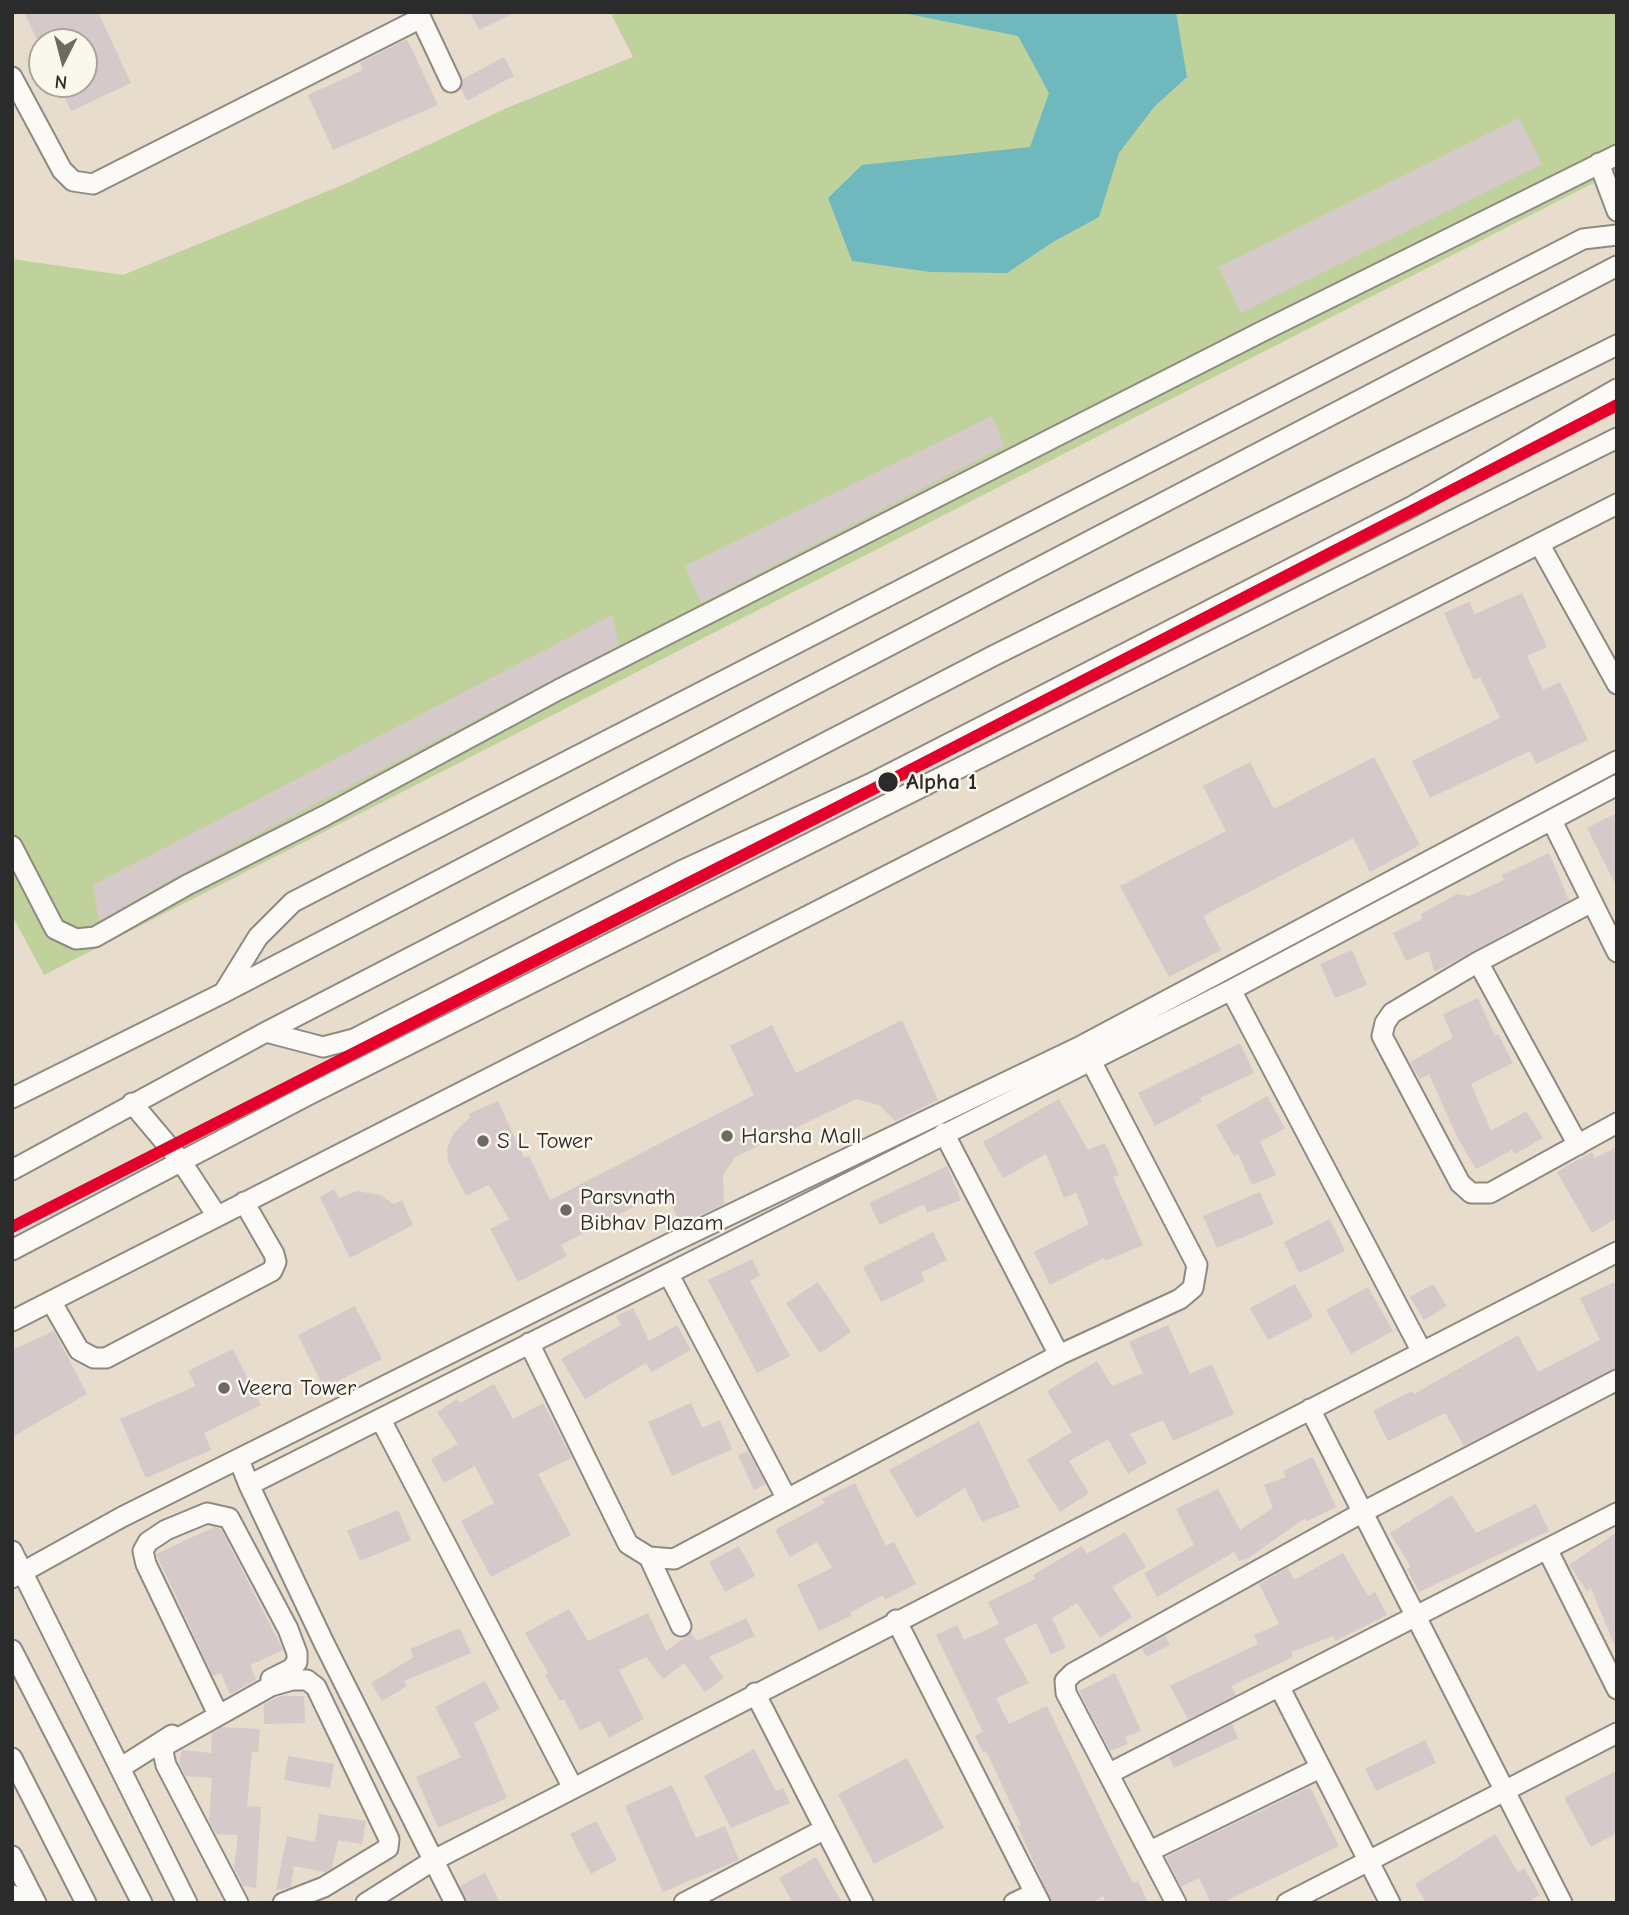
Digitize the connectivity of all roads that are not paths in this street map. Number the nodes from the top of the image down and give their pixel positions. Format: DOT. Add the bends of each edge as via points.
graph roads {
  1 [pos="419,15"];
  2 [pos="12,77"];
  3 [pos="451,82"];
  4 [pos="1608,159"];
  5 [pos="1617,211"];
  6 [pos="1617,235"];
  7 [pos="1617,266"];
  8 [pos="1617,345"];
  9 [pos="1617,389"];
  10 [pos="1617,438"];
  11 [pos="1617,504"];
  12 [pos="1540,545"];
  13 [pos="1617,684"];
  14 [pos="1617,761"];
  15 [pos="1617,785"];
  16 [pos="1552,821"];
  17 [pos="12,846"];
  18 [pos="1590,903"];
  19 [pos="1617,953"];
  20 [pos="1478,961"];
  21 [pos="1231,990"];
  22 [pos="223,993"];
  23 [pos="266,1032"];
  24 [pos="1091,1061"];
  25 [pos="12,1098"];
  26 [pos="132,1104"];
  27 [pos="1617,1123"];
  28 [pos="944,1133"];
  29 [pos="1578,1144"];
  30 [pos="181,1161"];
  31 [pos="12,1170"];
  32 [pos="244,1202"];
  33 [pos="218,1216"];
  34 [pos="12,1250"];
  35 [pos="1617,1252"];
  36 [pos="669,1275"];
  37 [pos="51,1301"];
  38 [pos="12,1321"];
  39 [pos="529,1343"];
  40 [pos="1422,1352"];
  41 [pos="1059,1355"];
  42 [pos="1617,1380"];
  43 [pos="1310,1409"];
  44 [pos="381,1420"];
  45 [pos="239,1460"];
  46 [pos="249,1485"];
  47 [pos="787,1499"];
  48 [pos="1363,1512"];
  49 [pos="1617,1513"];
  50 [pos="1547,1549"];
  51 [pos="12,1551"];
  52 [pos="649,1557"];
  53 [pos="18,1575"];
  54 [pos="1416,1616"];
  55 [pos="896,1620"];
  56 [pos="681,1626"];
  57 [pos="12,1650"];
  58 [pos="1279,1686"];
  59 [pos="1617,1689"];
  60 [pos="755,1693"];
  61 [pos="215,1708"];
  62 [pos="1617,1733"];
  63 [pos="12,1758"];
  64 [pos="120,1768"];
  65 [pos="1320,1768"];
  66 [pos="1110,1773"];
  67 [pos="573,1787"];
  68 [pos="1505,1791"];
  69 [pos="825,1829"];
  70 [pos="1150,1851"];
  71 [pos="12,1856"];
  72 [pos="433,1860"];
  73 [pos="1368,1861"];
  74 [pos="12,1895"];
  75 [pos="325,1895"];
  76 [pos="1037,1898"];
  77 [pos="16,1903"];
  78 [pos="36,1903"];
  79 [pos="86,1903"];
  80 [pos="142,1903"];
  81 [pos="187,1903"];
  82 [pos="238,1903"];
  83 [pos="283,1903"];
  84 [pos="366,1903"];
  85 [pos="455,1903"];
  86 [pos="684,1903"];
  87 [pos="863,1903"];
  88 [pos="1014,1903"];
  89 [pos="1176,1903"];
  90 [pos="1287,1903"];
  91 [pos="1390,1903"];
  92 [pos="1562,1903"];
  1 -- 2 [label="street" via="93,184 73,181 62,170"];
  1 -- 3 [label="street"];
  4 -- 5 [label="street"];
  4 -- 17 [label="street" via="558,690 95,937 76,939 55,929"];
  6 -- 22 [label="street" via="1583,239 293,902 258,937"];
  7 -- 22 [label="street"];
  8 -- 23 [label="street" via="981,662"];
  9 -- 23 [label="street" via="1399,513 870,784 681,871 354,1039 323,1046"];
  10 -- 30 [label="street"];
  11 -- 12 [label="street"];
  12 -- 13 [label="street"];
  12 -- 32 [label="street"];
  14 -- 45 [label="street" via="1083,1045"];
  15 -- 16 [label="street"];
  16 -- 18 [label="street"];
  16 -- 21 [label="street"];
  18 -- 19 [label="street"];
  18 -- 20 [label="street"];
  20 -- 29 [label="street"];
  20 -- 29 [label="street" via="1392,1013 1382,1036 1460,1183 1471,1193 1490,1193"];
  21 -- 24 [label="street"];
  21 -- 40 [label="street"];
  22 -- 25 [label="street"];
  23 -- 26 [label="street"];
  24 -- 28 [label="street"];
  24 -- 41 [label="street" via="1197,1265 1193,1288 1180,1299"];
  26 -- 30 [label="street"];
  26 -- 31 [label="street"];
  27 -- 29 [label="street"];
  28 -- 36 [label="street"];
  28 -- 41 [label="street"];
  30 -- 33 [label="street"];
  30 -- 34 [label="street"];
  32 -- 33 [label="street"];
  32 -- 37 [label="street" via="274,1254 272,1271 106,1357 94,1358 79,1350"];
  33 -- 37 [label="street"];
  35 -- 40 [label="street"];
  36 -- 39 [label="street"];
  36 -- 47 [label="street"];
  37 -- 38 [label="street"];
  39 -- 44 [label="street"];
  39 -- 52 [label="street" via="628,1544"];
  40 -- 43 [label="street"];
  41 -- 47 [label="street"];
  42 -- 48 [label="street"];
  43 -- 48 [label="street"];
  43 -- 55 [label="street"];
  44 -- 46 [label="street"];
  44 -- 67 [label="street"];
  45 -- 46 [label="street"];
  45 -- 53 [label="street"];
  46 -- 72 [label="street"];
  47 -- 52 [label="street" via="674,1559"];
  48 -- 54 [label="street"];
  48 -- 66 [label="street" via="1065,1681 1066,1693"];
  49 -- 50 [label="street"];
  50 -- 54 [label="street"];
  50 -- 59 [label="street"];
  51 -- 53 [label="street"];
  52 -- 56 [label="street"];
  53 -- 64 [label="street"];
  54 -- 58 [label="street"];
  54 -- 68 [label="street"];
  55 -- 60 [label="street"];
  55 -- 76 [label="street"];
  57 -- 80 [label="street"];
  58 -- 65 [label="street"];
  58 -- 66 [label="street"];
  60 -- 67 [label="street"];
  60 -- 69 [label="street"];
  61 -- 61 [label="street" via="143,1550 166,1530 206,1513 229,1518 288,1629 297,1662"];
  61 -- 64 [label="street"];
  62 -- 68 [label="street"];
  63 -- 79 [label="street"];
  64 -- 81 [label="street"];
  65 -- 70 [label="street"];
  65 -- 73 [label="street"];
  66 -- 70 [label="street"];
  67 -- 72 [label="street"];
  68 -- 73 [label="street"];
  68 -- 92 [label="street"];
  69 -- 86 [label="street"];
  69 -- 87 [label="street"];
  70 -- 89 [label="street"];
  71 -- 78 [label="street"];
  72 -- 84 [label="street"];
  72 -- 85 [label="street"];
  73 -- 90 [label="street"];
  73 -- 91 [label="street"];
  74 -- 77 [label="street"];
  75 -- 82 [label="street" via="388,1848 389,1839 316,1687 307,1680 292,1680 271,1686 166,1745 163,1752"];
  75 -- 83 [label="street"];
  76 -- 88 [label="street"];
}
